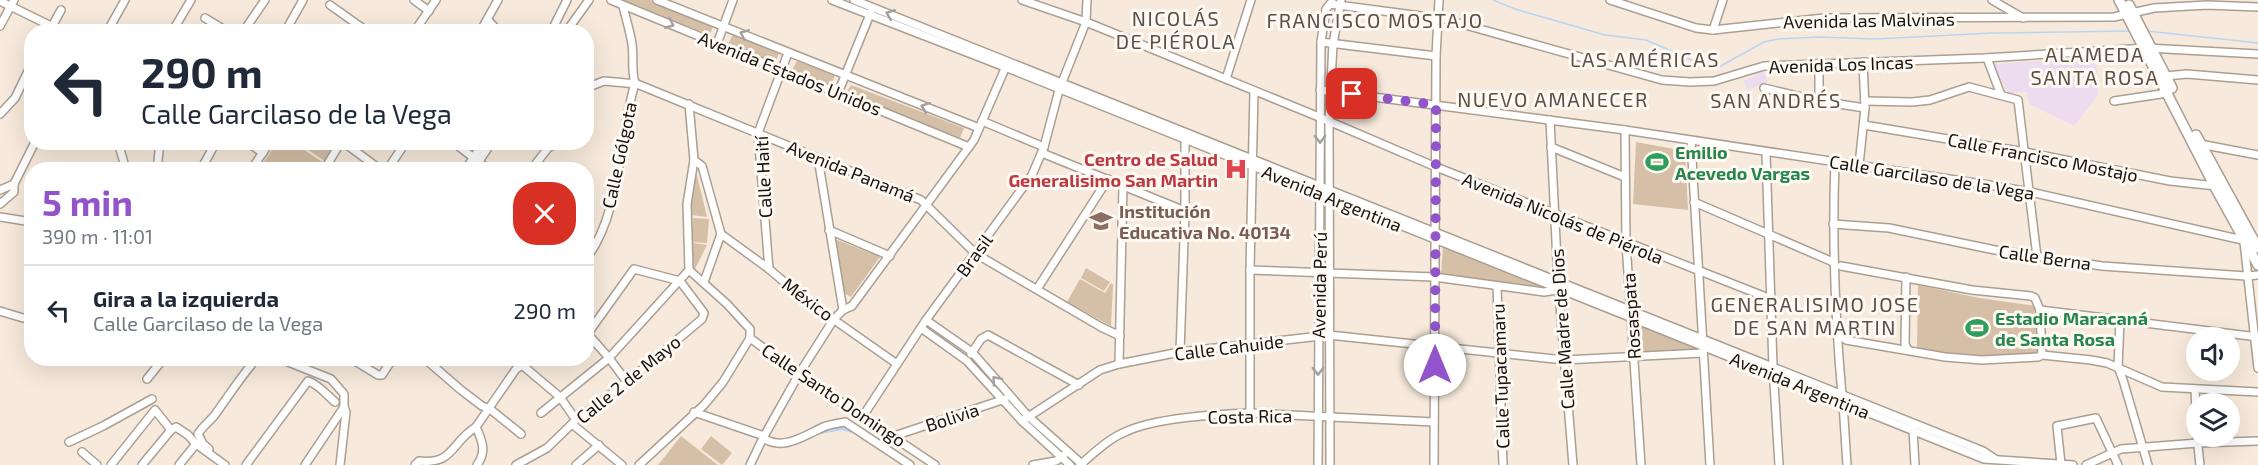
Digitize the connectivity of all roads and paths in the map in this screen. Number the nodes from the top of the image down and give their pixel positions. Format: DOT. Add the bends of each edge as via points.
graph roads {
  1 [pos="125,0"];
  2 [pos="190,0"];
  3 [pos="303,0"];
  4 [pos="414,0"];
  5 [pos="436,0"];
  6 [pos="498,0"];
  7 [pos="567,0"];
  8 [pos="588,0"];
  9 [pos="610,0"];
  10 [pos="657,0"];
  11 [pos="733,0"];
  12 [pos="832,0"];
  13 [pos="854,0"];
  14 [pos="1022,0"];
  15 [pos="1087,0"];
  16 [pos="1251,0"];
  17 [pos="1439,0"];
  18 [pos="1610,0"];
  19 [pos="1723,0"];
  20 [pos="1992,0"];
  21 [pos="2119,0"];
  22 [pos="2126,0"];
  23 [pos="0,1"];
  24 [pos="261,1"];
  25 [pos="1336,2"];
  26 [pos="2208,2"];
  27 [pos="12,3"];
  28 [pos="2164,4"];
  29 [pos="330,5"];
  30 [pos="623,6"];
  31 [pos="872,7"];
  32 [pos="2258,7"];
  33 [pos="61,10"];
  34 [pos="636,10"];
  35 [pos="429,11"];
  36 [pos="870,16"];
  37 [pos="205,18"];
  38 [pos="2132,18"];
  39 [pos="1437,19"];
  40 [pos="2025,19"];
  41 [pos="488,20"];
  42 [pos="627,22"];
  43 [pos="1086,22"];
  44 [pos="43,24"];
  45 [pos="53,24"];
  46 [pos="112,24"];
  47 [pos="176,24"];
  48 [pos="215,24"];
  49 [pos="248,24"];
  50 [pos="290,24"];
  51 [pos="357,24"];
  52 [pos="420,24"];
  53 [pos="485,24"];
  54 [pos="492,24"];
  55 [pos="555,24"];
  56 [pos="572,24"];
  57 [pos="0,26"];
  58 [pos="723,26"];
  59 [pos="907,26"];
  60 [pos="1713,30"];
  61 [pos="1321,42"];
  62 [pos="717,44"];
  63 [pos="1334,44"];
  64 [pos="2147,48"];
  65 [pos="788,53"];
  66 [pos="2258,54"];
  67 [pos="1436,56"];
  68 [pos="1987,58"];
  69 [pos="1819,63"];
  70 [pos="1863,63"];
  71 [pos="1006,64"];
  72 [pos="782,70"];
  73 [pos="845,76"];
  74 [pos="2166,76"];
  75 [pos="24,79"];
  76 [pos="1226,79"];
  77 [pos="2258,80"];
  78 [pos="635,83"];
  79 [pos="594,85"];
  80 [pos="1060,86"];
  81 [pos="1764,88"];
  82 [pos="1320,90"];
  83 [pos="2170,90"];
  84 [pos="1254,91"];
  85 [pos="1331,92"];
  86 [pos="838,93"];
  87 [pos="2001,94"];
  88 [pos="1819,101"];
  89 [pos="2114,101"];
  90 [pos="689,104"];
  91 [pos="1865,104"];
  92 [pos="1436,105"];
  93 [pos="0,114"];
  94 [pos="1319,117"];
  95 [pos="1550,120"];
  96 [pos="1329,121"];
  97 [pos="981,124"];
  98 [pos="1864,125"];
  99 [pos="1625,130"];
  100 [pos="758,133"];
  101 [pos="1185,136"];
  102 [pos="1691,141"];
  103 [pos="2198,146"];
  104 [pos="969,147"];
  105 [pos="1551,147"];
  106 [pos="259,150"];
  107 [pos="265,150"];
  108 [pos="353,150"];
  109 [pos="463,150"];
  110 [pos="480,150"];
  111 [pos="485,150"];
  112 [pos="546,150"];
  113 [pos="1043,150"];
  114 [pos="2025,152"];
  115 [pos="263,153"];
  116 [pos="1766,153"];
  117 [pos="2258,155"];
  118 [pos="818,158"];
  119 [pos="476,160"];
  120 [pos="694,160"];
  121 [pos="257,162"];
  122 [pos="370,162"];
  123 [pos="479,162"];
  124 [pos="537,162"];
  125 [pos="1835,162"];
  126 [pos="1253,163"];
  127 [pos="24,164"];
  128 [pos="1859,165"];
  129 [pos="1436,167"];
  130 [pos="1625,177"];
  131 [pos="1108,179"];
  132 [pos="14,184"];
  133 [pos="1123,185"];
  134 [pos="2218,185"];
  135 [pos="0,190"];
  136 [pos="1320,190"];
  137 [pos="2030,192"];
  138 [pos="1330,194"];
  139 [pos="1694,202"];
  140 [pos="0,204"];
  141 [pos="928,204"];
  142 [pos="1185,211"];
  143 [pos="1554,213"];
  144 [pos="0,217"];
  145 [pos="24,221"];
  146 [pos="1833,224"];
  147 [pos="829,230"];
  148 [pos="721,234"];
  149 [pos="1769,235"];
  150 [pos="1435,236"];
  151 [pos="2244,240"];
  152 [pos="1626,243"];
  153 [pos="594,244"];
  154 [pos="2257,245"];
  155 [pos="976,254"];
  156 [pos="890,256"];
  157 [pos="2037,256"];
  158 [pos="1833,262"];
  159 [pos="1841,266"];
  160 [pos="2258,266"];
  161 [pos="770,269"];
  162 [pos="689,270"];
  163 [pos="1250,270"];
  164 [pos="1698,272"];
  165 [pos="1318,273"];
  166 [pos="1330,273"];
  167 [pos="2258,275"];
  168 [pos="2246,276"];
  169 [pos="1434,277"];
  170 [pos="1906,277"];
  171 [pos="680,281"];
  172 [pos="1558,281"];
  173 [pos="704,282"];
  174 [pos="1497,286"];
  175 [pos="1037,289"];
  176 [pos="1560,290"];
  177 [pos="1592,298"];
  178 [pos="1771,299"];
  179 [pos="843,310"];
  180 [pos="2040,310"];
  181 [pos="0,311"];
  182 [pos="1630,313"];
  183 [pos="24,318"];
  184 [pos="834,319"];
  185 [pos="926,320"];
  186 [pos="2120,321"];
  187 [pos="594,325"];
  188 [pos="921,328"];
  189 [pos="1836,333"];
  190 [pos="1329,335"];
  191 [pos="1120,336"];
  192 [pos="2256,336"];
  193 [pos="1318,337"];
  194 [pos="750,338"];
  195 [pos="594,342"];
  196 [pos="1250,344"];
  197 [pos="1703,345"];
  198 [pos="1435,347"];
  199 [pos="1908,350"];
  200 [pos="972,352"];
  201 [pos="1180,352"];
  202 [pos="1498,353"];
  203 [pos="2042,355"];
  204 [pos="1634,357"];
  205 [pos="609,358"];
  206 [pos="1564,360"];
  207 [pos="967,361"];
  208 [pos="897,364"];
  209 [pos="1119,364"];
  210 [pos="158,366"];
  211 [pos="250,366"];
  212 [pos="298,366"];
  213 [pos="363,366"];
  214 [pos="388,366"];
  215 [pos="434,366"];
  216 [pos="519,366"];
  217 [pos="526,366"];
  218 [pos="2118,367"];
  219 [pos="2258,368"];
  220 [pos="1774,371"];
  221 [pos="799,374"];
  222 [pos="147,379"];
  223 [pos="627,382"];
  224 [pos="1078,385"];
  225 [pos="2195,389"];
  226 [pos="2258,392"];
  227 [pos="2195,393"];
  228 [pos="1842,395"];
  229 [pos="1010,396"];
  230 [pos="560,397"];
  231 [pos="152,399"];
  232 [pos="1002,400"];
  233 [pos="335,402"];
  234 [pos="1843,403"];
  235 [pos="344,407"];
  236 [pos="490,409"];
  237 [pos="694,412"];
  238 [pos="541,413"];
  239 [pos="1250,413"];
  240 [pos="863,416"];
  241 [pos="1318,416"];
  242 [pos="1330,417"];
  243 [pos="1025,419"];
  244 [pos="574,422"];
  245 [pos="1434,422"];
  246 [pos="476,427"];
  247 [pos="1913,428"];
  248 [pos="171,430"];
  249 [pos="521,434"];
  250 [pos="894,436"];
  251 [pos="763,437"];
  252 [pos="2240,441"];
  253 [pos="2258,441"];
  254 [pos="69,442"];
  255 [pos="2186,442"];
  256 [pos="196,444"];
  257 [pos="599,445"];
  258 [pos="2143,447"];
  259 [pos="2199,447"];
  260 [pos="1067,451"];
  261 [pos="82,452"];
  262 [pos="208,452"];
  263 [pos="2112,454"];
  264 [pos="1061,457"];
  265 [pos="1984,459"];
  266 [pos="2002,463"];
  267 [pos="2061,464"];
  268 [pos="97,465"];
  269 [pos="111,465"];
  270 [pos="142,465"];
  271 [pos="179,465"];
  272 [pos="225,465"];
  273 [pos="246,465"];
  274 [pos="305,465"];
  275 [pos="340,465"];
  276 [pos="415,465"];
  277 [pos="477,465"];
  278 [pos="516,465"];
  279 [pos="576,465"];
  280 [pos="622,465"];
  281 [pos="639,465"];
  282 [pos="750,465"];
  283 [pos="910,465"];
  284 [pos="935,465"];
  285 [pos="1033,465"];
  286 [pos="1070,465"];
  287 [pos="1081,465"];
  288 [pos="1318,465"];
  289 [pos="1330,465"];
  290 [pos="1434,465"];
  291 [pos="1503,465"];
  292 [pos="1573,465"];
  293 [pos="1641,465"];
  294 [pos="1710,465"];
  295 [pos="1779,465"];
  296 [pos="1847,465"];
  297 [pos="1915,465"];
  298 [pos="2073,465"];
  299 [pos="2086,465"];
  300 [pos="2118,465"];
  301 [pos="2148,465"];
  302 [pos="2200,465"];
  1 -- 46 [label="street"];
  2 -- 47 [label="street"];
  3 -- 50 [label="street"];
  4 -- 35 [label="street"];
  5 -- 35 [label="street"];
  6 -- 41 [label="street"];
  7 -- 55 [label="street"];
  8 -- 56 [label="street"];
  9 -- 30 [label="street, Avenida Estados Unidos"];
  10 -- 58 [label="street, Avenida Estados Unidos"];
  11 -- 58 [label="street"];
  12 -- 36 [label="street, Avenida Argentina"];
  13 -- 31 [label="street, Avenida Argentina"];
  14 -- 43 [label="street, Avenida Nicolás de Piérola"];
  15 -- 43 [label="street, Brasil"];
  16 -- 76 [label="street"];
  17 -- 39 [label="street"];
  18 -- 60 [label="street, Avenida las Malvinas"];
  19 -- 60 [label="street"];
  20 -- 40 [label="street"];
  21 -- 38 [label="main road"];
  22 -- 38 [label="main road"];
  23 -- 27 [label="street"];
  24 -- 49 [label="street"];
  25 -- 39 [label="street, Avenida Los Incas"];
  25 -- 61 [label="street, Avenida Perú" via="1326,9"];
  25 -- 63 [label="street, Avenida Perú"];
  26 -- 28 [label="street, Avenida las Malvinas"];
  26 -- 32 [label="street, Avenida las Malvinas"];
  27 -- 44 [label="street"];
  27 -- 57 [label="street"];
  28 -- 38 [label="street, Avenida las Malvinas"];
  29 -- 51 [label="street"];
  30 -- 34 [label="street, Avenida Estados Unidos"];
  30 -- 42 [label="street, Calle Gólgota"];
  31 -- 36 [label="street"];
  59 -- 31 [label="street, Avenida Argentina, one-way"];
  33 -- 45 [label="street"];
  34 -- 42 [label="street"];
  34 -- 62 [label="street, Avenida Estados Unidos, one-way"];
  35 -- 52 [label="street"];
  36 -- 59 [label="street, Avenida Argentina"];
  36 -- 73 [label="street"];
  37 -- 48 [label="street"];
  38 -- 40 [label="street, Avenida las Malvinas"];
  38 -- 64 [label="main road"];
  39 -- 67 [label="street"];
  39 -- 69 [label="street, Avenida Los Incas" via="1662,80 1714,81 1764,66"];
  40 -- 60 [label="street, Avenida las Malvinas" via="1824,18"];
  41 -- 53 [label="street"];
  41 -- 54 [label="street"];
  42 -- 78 [label="street, Calle Gólgota"];
  43 -- 76 [label="street, Avenida Nicolás de Piérola"];
  43 -- 80 [label="street, Brasil"];
  58 -- 62 [label="street"];
  65 -- 58 [label="street, Avenida Estados Unidos, one-way"];
  59 -- 71 [label="street, Avenida Argentina"];
  61 -- 63 [label="street"];
  61 -- 82 [label="street, Avenida Perú"];
  62 -- 72 [label="street, Avenida Estados Unidos"];
  63 -- 67 [label="street"];
  63 -- 85 [label="street, Avenida Perú"];
  64 -- 66 [label="street, Avenida Los Incas"];
  64 -- 68 [label="street, Avenida Los Incas"];
  64 -- 74 [label="main road"];
  64 -- 83 [label="main road"];
  65 -- 72 [label="street, Calle Haití"];
  65 -- 73 [label="street, Avenida Estados Unidos"];
  67 -- 92 [label="street"];
  68 -- 70 [label="street, Avenida Los Incas"];
  68 -- 87 [label="street"];
  69 -- 70 [label="street, Avenida Los Incas"];
  69 -- 88 [label="street"];
  70 -- 91 [label="street"];
  71 -- 80 [label="street, Avenida Argentina"];
  71 -- 97 [label="street"];
  72 -- 86 [label="street, Avenida Estados Unidos"];
  72 -- 100 [label="street, Calle Haití"];
  73 -- 86 [label="street"];
  97 -- 73 [label="street, Avenida Estados Unidos, one-way"];
  74 -- 77 [label="street"];
  74 -- 83 [label="main road"];
  75 -- 93 [label="street" via="15,98"];
  76 -- 84 [label="street, Avenida Nicolás de Piérola"];
  78 -- 79 [label="street, Avenida Panamá" via="604,81"];
  78 -- 90 [label="street, Avenida Panamá"];
  78 -- 153 [label="street, Calle Gólgota" via="615,193"];
  80 -- 101 [label="street, Avenida Argentina"];
  80 -- 113 [label="street, Brasil"];
  81 -- 88 [label="street"];
  82 -- 85 [label="street, Calle Garcilaso de la Vega"];
  82 -- 94 [label="street, Avenida Perú"];
  83 -- 89 [label="street"];
  83 -- 103 [label="main road"];
  84 -- 94 [label="street, Avenida Nicolás de Piérola"];
  84 -- 126 [label="street"];
  85 -- 92 [label="street, Calle Garcilaso de la Vega"];
  85 -- 96 [label="street, Avenida Perú"];
  86 -- 104 [label="street, Avenida Estados Unidos"];
  87 -- 91 [label="street" via="1969,87 1930,100"];
  87 -- 114 [label="street" via="2018,100"];
  88 -- 91 [label="street"];
  90 -- 100 [label="street, Avenida Panamá"];
  90 -- 120 [label="street"];
  91 -- 98 [label="street"];
  92 -- 95 [label="street, Calle Garcilaso de la Vega"];
  92 -- 129 [label="street"];
  94 -- 96 [label="street, Avenida Nicolás de Piérola"];
  94 -- 136 [label="street, Avenida Perú, one-way"];
  95 -- 99 [label="street, Calle Garcilaso de la Vega"];
  95 -- 105 [label="street, Calle Madre de Dios"];
  96 -- 129 [label="street, Avenida Nicolás de Piérola"];
  96 -- 138 [label="street, Avenida Perú"];
  97 -- 104 [label="street"];
  97 -- 113 [label="street, Avenida Estados Unidos"];
  98 -- 114 [label="street, Calle Francisco Mostajo"];
  98 -- 128 [label="street"];
  99 -- 102 [label="street, Calle Garcilaso de la Vega"];
  99 -- 130 [label="street, Rosaspata"];
  100 -- 118 [label="street, Avenida Panamá"];
  100 -- 161 [label="street, Calle Haití"];
  101 -- 126 [label="street, Avenida Argentina"];
  101 -- 142 [label="street"];
  102 -- 116 [label="street, Calle Garcilaso de la Vega"];
  102 -- 139 [label="street"];
  103 -- 117 [label="street"];
  103 -- 134 [label="main road"];
  104 -- 141 [label="street"];
  105 -- 130 [label="street"];
  105 -- 143 [label="street, Calle Madre de Dios"];
  106 -- 115 [label="street"];
  107 -- 115 [label="street"];
  108 -- 122 [label="street"];
  109 -- 119 [label="street"];
  110 -- 119 [label="street"];
  111 -- 119 [label="street"];
  112 -- 124 [label="street"];
  113 -- 131 [label="street, Avenida Estados Unidos"];
  113 -- 155 [label="street, Brasil" via="1032,175"];
  114 -- 134 [label="street, Calle Francisco Mostajo" via="2170,181"];
  114 -- 137 [label="street"];
  115 -- 121 [label="street"];
  116 -- 125 [label="street, Calle Garcilaso de la Vega"];
  116 -- 149 [label="street"];
  118 -- 141 [label="street, Avenida Panamá"];
  118 -- 147 [label="street"];
  119 -- 123 [label="street"];
  120 -- 148 [label="street" via="702,166"];
  120 -- 162 [label="street" via="687,204"];
  125 -- 128 [label="street, Calle Garcilaso de la Vega"];
  125 -- 146 [label="street"];
  126 -- 136 [label="street, Avenida Argentina"];
  126 -- 163 [label="street"];
  127 -- 132 [label="street"];
  128 -- 137 [label="street, Calle Garcilaso de la Vega"];
  129 -- 143 [label="street, Avenida Nicolás de Piérola"];
  129 -- 150 [label="street"];
  130 -- 152 [label="street, Rosaspata"];
  131 -- 133 [label="street, Avenida Estados Unidos"];
  131 -- 175 [label="street"];
  132 -- 135 [label="street"];
  132 -- 140 [label="street" via="14,192"];
  133 -- 142 [label="street, Avenida Estados Unidos"];
  133 -- 191 [label="street"];
  134 -- 151 [label="main road"];
  134 -- 154 [label="main road"];
  136 -- 138 [label="street, Avenida Argentina"];
  136 -- 165 [label="street, Avenida Perú"];
  137 -- 151 [label="street, Calle Garcilaso de la Vega"];
  137 -- 157 [label="street"];
  138 -- 150 [label="street, Avenida Argentina"];
  138 -- 166 [label="street, Avenida Perú"];
  139 -- 149 [label="street"];
  139 -- 164 [label="street"];
  141 -- 155 [label="street, Avenida Panamá"];
  141 -- 156 [label="street"];
  142 -- 201 [label="street"];
  143 -- 152 [label="street, Avenida Nicolás de Piérola"];
  143 -- 172 [label="street, Calle Madre de Dios"];
  144 -- 145 [label="street"];
  146 -- 157 [label="street, Calle Berna" via="1889,228"];
  146 -- 158 [label="street"];
  147 -- 156 [label="street"];
  147 -- 179 [label="street"];
  148 -- 161 [label="street, México"];
  148 -- 173 [label="street"];
  149 -- 158 [label="street"];
  149 -- 178 [label="street"];
  150 -- 169 [label="street"];
  150 -- 172 [label="street, Avenida Argentina"];
  150 -- 176 [label="street, Avenida Argentina"];
  151 -- 154 [label="street, Calle Garcilaso de la Vega"];
  151 -- 160 [label="main road"];
  151 -- 168 [label="street"];
  152 -- 164 [label="street, Avenida Nicolás de Piérola"];
  152 -- 182 [label="street, Rosaspata"];
  155 -- 175 [label="street, Avenida Panamá"];
  155 -- 185 [label="street, Brasil"];
  156 -- 179 [label="street" via="852,306"];
  157 -- 168 [label="street, Calle Berna" via="2102,266"];
  158 -- 189 [label="street"];
  159 -- 170 [label="street"];
  161 -- 184 [label="street, México"];
  162 -- 171 [label="street"];
  162 -- 173 [label="street, Calle Santo Domingo"];
  163 -- 165 [label="street"];
  163 -- 196 [label="street"];
  164 -- 178 [label="street, Avenida Nicolás de Piérola"];
  164 -- 197 [label="street"];
  165 -- 166 [label="street"];
  165 -- 193 [label="street, Avenida Perú"];
  166 -- 169 [label="street"];
  166 -- 190 [label="street, Avenida Perú"];
  167 -- 168 [label="street, Calle Berna"];
  168 -- 192 [label="street"];
  169 -- 174 [label="street"];
  169 -- 198 [label="street"];
  170 -- 180 [label="street" via="2031,296"];
  170 -- 199 [label="street"];
  171 -- 187 [label="street" via="634,269"];
  171 -- 205 [label="street"];
  171 -- 223 [label="street, Calle 2 de Mayo" via="704,313 702,319"];
  172 -- 176 [label="street, Calle Madre de Dios"];
  172 -- 177 [label="street, Avenida Argentina"];
  173 -- 194 [label="street, Calle Santo Domingo" via="750,328"];
  174 -- 176 [label="street" via="1544,292"];
  174 -- 202 [label="street, Calle Tupacamaru"];
  175 -- 191 [label="street, Avenida Panamá"];
  176 -- 177 [label="street, Avenida Argentina"];
  176 -- 206 [label="street, Calle Madre de Dios"];
  177 -- 182 [label="street, Avenida Argentina"];
  178 -- 220 [label="street"];
  179 -- 184 [label="street"];
  180 -- 186 [label="street"];
  180 -- 203 [label="street"];
  181 -- 183 [label="street"];
  182 -- 197 [label="street, Avenida Argentina"];
  182 -- 204 [label="street, Rosaspata"];
  184 -- 208 [label="street, México"];
  184 -- 221 [label="street"];
  185 -- 188 [label="street, Brasil"];
  185 -- 200 [label="street"];
  186 -- 192 [label="street"];
  186 -- 218 [label="street"];
  188 -- 207 [label="street"];
  188 -- 208 [label="street, Brasil"];
  189 -- 199 [label="street" via="1846,340"];
  189 -- 228 [label="street"];
  190 -- 193 [label="street, Calle Cahuide"];
  190 -- 198 [label="street, Calle Cahuide"];
  190 -- 242 [label="street, Avenida Perú"];
  191 -- 209 [label="street"];
  192 -- 219 [label="street"];
  193 -- 196 [label="street, Calle Cahuide"];
  193 -- 241 [label="street, Avenida Perú, one-way"];
  194 -- 221 [label="street, Calle Santo Domingo"];
  194 -- 237 [label="street" via="723,382"];
  195 -- 205 [label="street"];
  196 -- 201 [label="street, Calle Cahuide"];
  196 -- 239 [label="street"];
  197 -- 204 [label="street, Calle Cahuide"];
  197 -- 220 [label="street, Avenida Argentina"];
  197 -- 294 [label="street"];
  198 -- 202 [label="street, Calle Cahuide"];
  198 -- 245 [label="street"];
  199 -- 203 [label="street" via="1982,360"];
  200 -- 207 [label="street"];
  200 -- 224 [label="street" via="985,336 993,337"];
  229 -- 200 [label="street, one-way"];
  201 -- 209 [label="street, Calle Cahuide"];
  202 -- 206 [label="street, Calle Cahuide"];
  202 -- 291 [label="street, Calle Tupacamaru"];
  203 -- 218 [label="street"];
  204 -- 206 [label="street, Calle Cahuide"];
  204 -- 293 [label="street, Rosaspata"];
  205 -- 223 [label="street"];
  205 -- 230 [label="street"];
  206 -- 292 [label="street, Calle Madre de Dios"];
  207 -- 232 [label="street"];
  208 -- 240 [label="street, Brasil"];
  209 -- 224 [label="street, Calle Cahuide" via="1100,370"];
  210 -- 222 [label="street"];
  211 -- 262 [label="street" via="198,434"];
  212 -- 235 [label="street" via="331,379 344,394"];
  213 -- 214 [label="street" via="378,375"];
  215 -- 236 [label="street"];
  216 -- 236 [label="street"];
  217 -- 230 [label="street"];
  218 -- 225 [label="street" via="2163,387"];
  218 -- 258 [label="street"];
  220 -- 228 [label="street, Avenida Argentina"];
  220 -- 234 [label="street, Avenida Argentina"];
  220 -- 295 [label="street"];
  221 -- 240 [label="street, Calle Santo Domingo"];
  221 -- 251 [label="street"];
  223 -- 244 [label="street, Calle 2 de Mayo"];
  224 -- 243 [label="street, Calle Cahuide"];
  225 -- 226 [label="street"];
  225 -- 227 [label="street"];
  228 -- 247 [label="street, Avenida Argentina"];
  229 -- 232 [label="street, Bolivia"];
  229 -- 243 [label="street"];
  230 -- 238 [label="street"];
  230 -- 244 [label="street"];
  231 -- 254 [label="street"];
  232 -- 243 [label="street"];
  232 -- 250 [label="street, Bolivia"];
  233 -- 273 [label="street" via="308,381"];
  234 -- 247 [label="street, Avenida Argentina"];
  234 -- 296 [label="street"];
  235 -- 274 [label="street"];
  235 -- 275 [label="street"];
  236 -- 246 [label="street"];
  236 -- 249 [label="street"];
  237 -- 251 [label="street"];
  237 -- 281 [label="street"];
  239 -- 241 [label="street, Costa Rica"];
  239 -- 287 [label="street, Costa Rica" via="1140,426 1108,441"];
  240 -- 250 [label="street, Calle Santo Domingo"];
  241 -- 242 [label="street, Costa Rica"];
  241 -- 288 [label="street, Avenida Perú"];
  242 -- 245 [label="street, Costa Rica"];
  242 -- 289 [label="street, Avenida Perú"];
  243 -- 260 [label="street"];
  243 -- 264 [label="street"];
  244 -- 257 [label="street"];
  244 -- 278 [label="street, Calle 2 de Mayo" via="547,448"];
  245 -- 290 [label="street"];
  246 -- 276 [label="street" via="447,458 419,461"];
  246 -- 277 [label="street" via="483,442 482,459"];
  247 -- 265 [label="street, Avenida Argentina"];
  247 -- 297 [label="street"];
  248 -- 256 [label="street" via="180,428"];
  248 -- 269 [label="street" via="155,410"];
  248 -- 270 [label="street"];
  250 -- 284 [label="street, Calle Santo Domingo"];
  251 -- 282 [label="street"];
  251 -- 283 [label="street" via="783,444 845,422"];
  252 -- 253 [label="street"];
  255 -- 258 [label="street"];
  256 -- 262 [label="street"];
  256 -- 271 [label="street"];
  257 -- 279 [label="street"];
  257 -- 280 [label="street"];
  258 -- 263 [label="street"];
  258 -- 301 [label="street"];
  259 -- 302 [label="street"];
  260 -- 264 [label="street"];
  260 -- 287 [label="street"];
  261 -- 268 [label="street"];
  262 -- 272 [label="street"];
  263 -- 267 [label="street" via="2096,418 2067,423 2057,426"];
  263 -- 299 [label="street"];
  263 -- 300 [label="street"];
  264 -- 285 [label="street"];
  264 -- 286 [label="street"];
  265 -- 266 [label="street, Avenida Argentina"];
  266 -- 267 [label="street, Avenida Argentina"];
  267 -- 298 [label="street, Avenida Argentina"];
}
